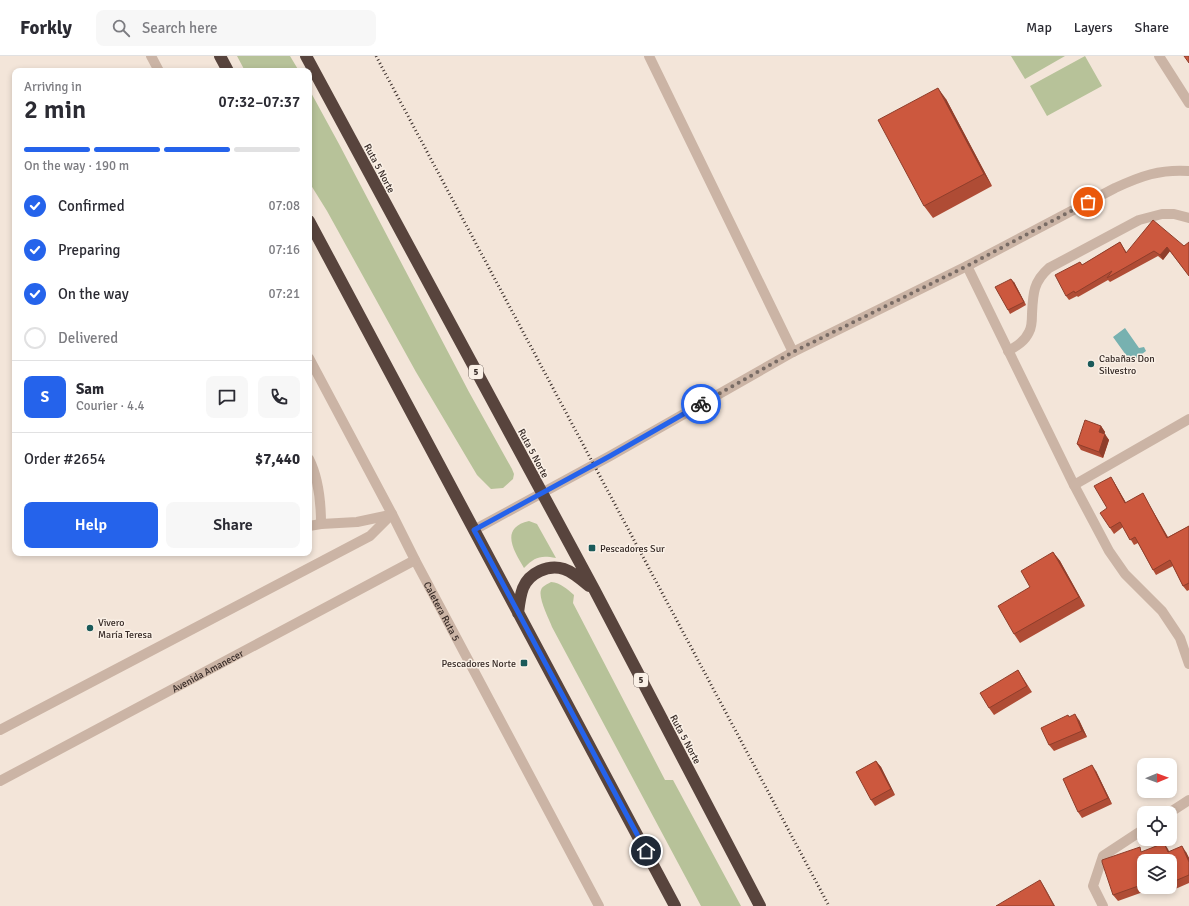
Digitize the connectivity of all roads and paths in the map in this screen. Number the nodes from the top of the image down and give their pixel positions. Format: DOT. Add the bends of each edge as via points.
graph roads {
  1 [pos="151,56"];
  2 [pos="220,56"];
  3 [pos="306,56"];
  4 [pos="649,56"];
  5 [pos="1160,56"];
  6 [pos="157,68"];
  7 [pos="226,68"];
  8 [pos="1189,103"];
  9 [pos="1189,171"];
  10 [pos="1189,218"];
  11 [pos="312,227"];
  12 [pos="967,266"];
  13 [pos="1008,351"];
  14 [pos="793,352"];
  15 [pos="312,364"];
  16 [pos="1189,419"];
  17 [pos="312,464"];
  18 [pos="1074,485"];
  19 [pos="541,492"];
  20 [pos="392,514"];
  21 [pos="321,524"];
  22 [pos="312,526"];
  23 [pos="474,530"];
  24 [pos="415,560"];
  25 [pos="594,589"];
  26 [pos="518,613"];
  27 [pos="1189,664"];
  28 [pos="0,730"];
  29 [pos="0,781"];
  30 [pos="1189,800"];
  31 [pos="1177,808"];
  32 [pos="1137,834"];
  33 [pos="600,906"];
  34 [pos="675,906"];
  35 [pos="760,906"];
  36 [pos="1103,906"];
  1 -- 6 [label="street"];
  2 -- 7 [label="highway"];
  3 -- 19 [label="highway, Ruta 5 Norte / 5"];
  4 -- 14 [label="street"];
  5 -- 8 [label="street"];
  9 -- 12 [label="street" via="1160,171 1137,178"];
  10 -- 13 [label="street" via="1162,214 1139,220 1049,268 1038,279 1033,294 1030,332 1019,345"];
  11 -- 23 [label="highway"];
  12 -- 13 [label="street"];
  12 -- 14 [label="street"];
  13 -- 18 [label="street"];
  14 -- 19 [label="street" via="610,456"];
  15 -- 20 [label="street, Caletera Ruta 5"];
  16 -- 18 [label="street"];
  17 -- 21 [label="street" via="320,495"];
  18 -- 27 [label="street" via="1116,564 1162,611 1180,638"];
  19 -- 23 [label="street"];
  19 -- 25 [label="highway, Ruta 5 Norte / 5"];
  20 -- 21 [label="street" via="357,522"];
  20 -- 24 [label="street, Caletera Ruta 5"];
  20 -- 28 [label="street" via="370,536"];
  21 -- 22 [label="street"];
  23 -- 26 [label="highway"];
  24 -- 29 [label="street, Avenida Amanecer"];
  24 -- 33 [label="street, Caletera Ruta 5"];
  25 -- 26 [label="highway" via="564,569 548,568 527,580 521,594"];
  25 -- 35 [label="highway, Ruta 5 Norte / 5"];
  26 -- 34 [label="highway"];
  30 -- 31 [label="street"];
  32 -- 36 [label="street" via="1103,856 1093,886"];
}
